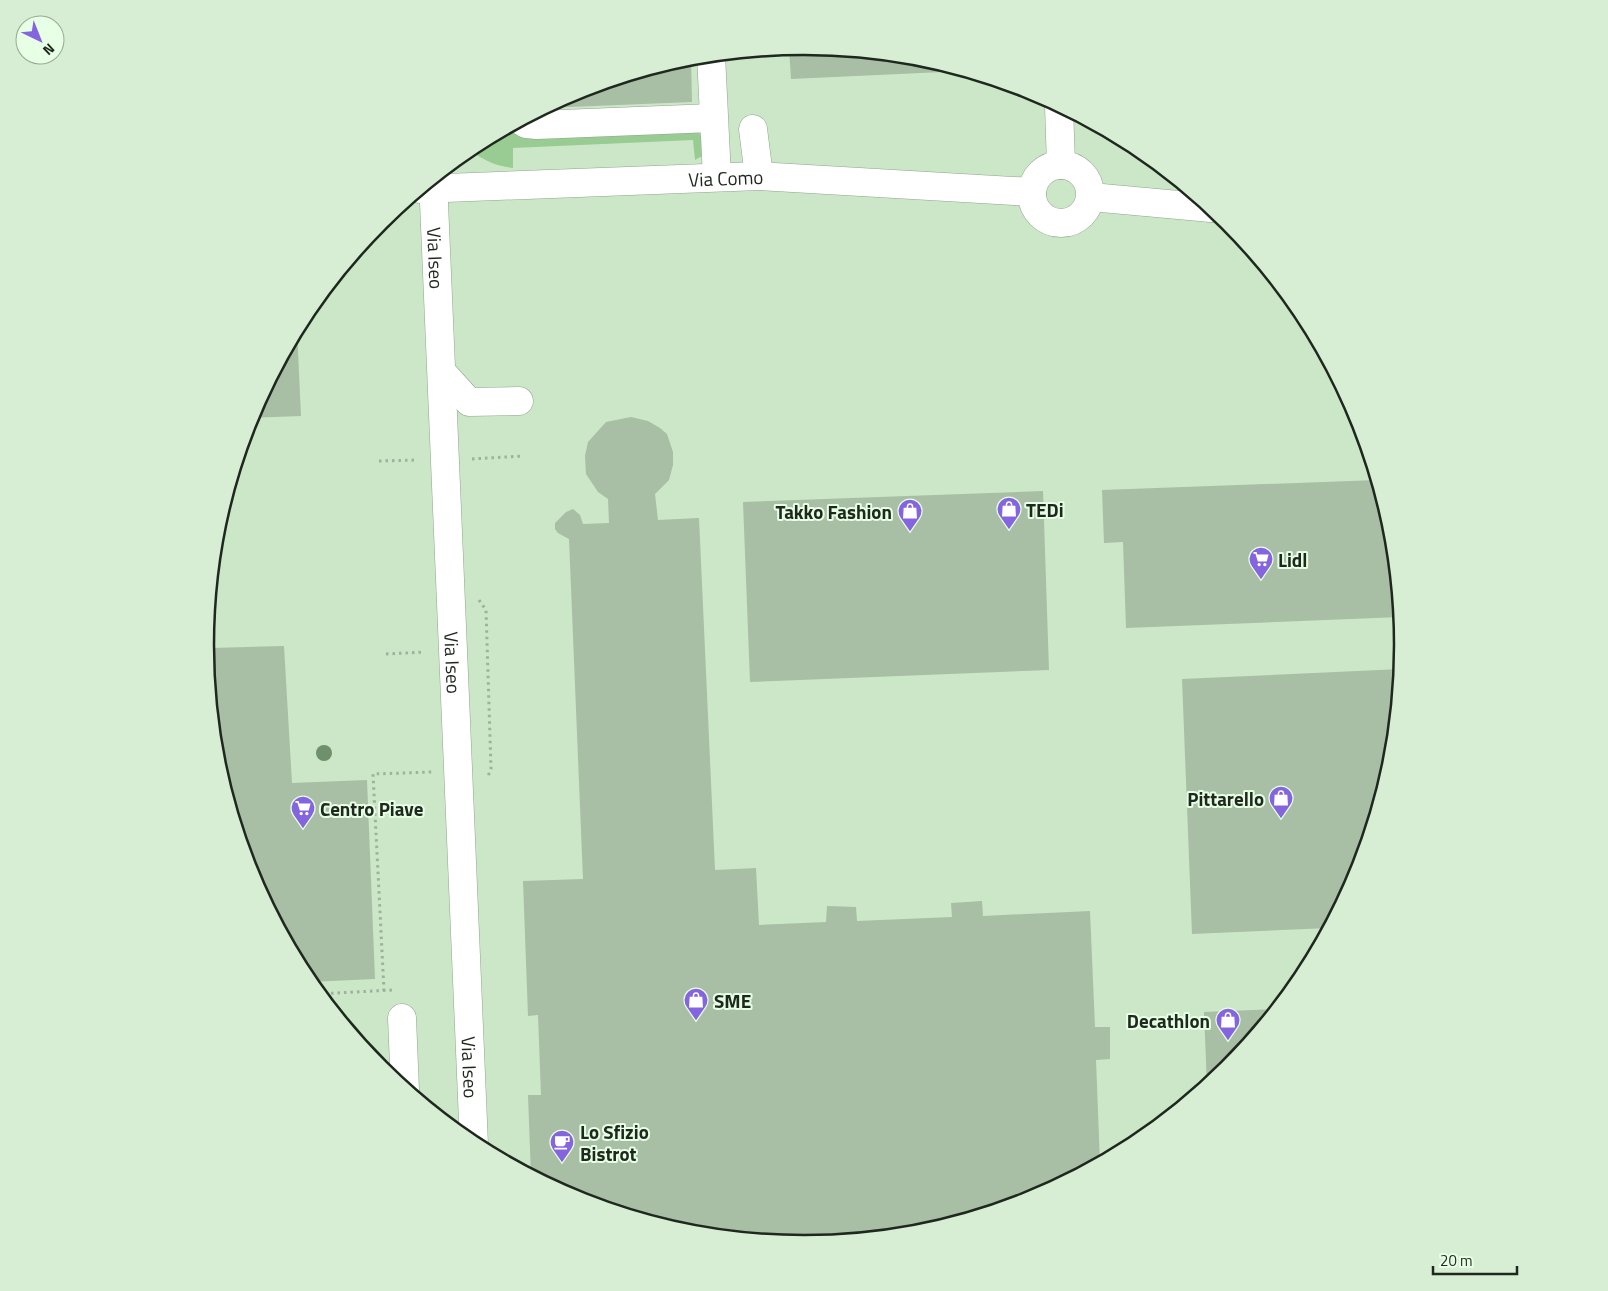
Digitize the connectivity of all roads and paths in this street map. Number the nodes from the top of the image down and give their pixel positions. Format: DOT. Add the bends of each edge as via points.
graph roads {
  1 [pos="711,63"];
  2 [pos="1059,113"];
  3 [pos="712,118"];
  4 [pos="528,124"];
  5 [pos="753,129"];
  6 [pos="1061,165"];
  7 [pos="758,176"];
  8 [pos="717,177"];
  9 [pos="434,186"];
  10 [pos="428,191"];
  11 [pos="1032,192"];
  12 [pos="1091,196"];
  13 [pos="1198,207"];
  14 [pos="442,372"];
  15 [pos="519,400"];
  16 [pos="430,652"];
  17 [pos="386,654"];
  18 [pos="435,772"];
  19 [pos="400,990"];
  20 [pos="384,991"];
  21 [pos="328,994"];
  22 [pos="402,1018"];
  23 [pos="405,1080"];
  24 [pos="474,1134"];
  1 -- 3 [label="street"];
  2 -- 6 [label="street"];
  3 -- 4 [label="street"];
  3 -- 8 [label="street"];
  5 -- 7 [label="street"];
  6 -- 11 [label="street" via="1049,167 1038,176"];
  6 -- 12 [label="street" via="1076,168 1084,175"];
  7 -- 8 [label="street, Via Como"];
  7 -- 11 [label="street, Via Como"];
  8 -- 9 [label="street, Via Como"];
  10 -- 14 [label="street, Via Iseo"];
  11 -- 12 [label="street" via="1033,202 1041,215 1058,223 1080,217"];
  12 -- 13 [label="street"];
  14 -- 15 [label="street" via="469,402"];
  14 -- 24 [label="street, Via Iseo"];
  16 -- 17 [label="path"];
  18 -- 20 [label="path" via="373,774"];
  19 -- 20 [label="path"];
  20 -- 21 [label="path"];
  22 -- 23 [label="street"];
}
